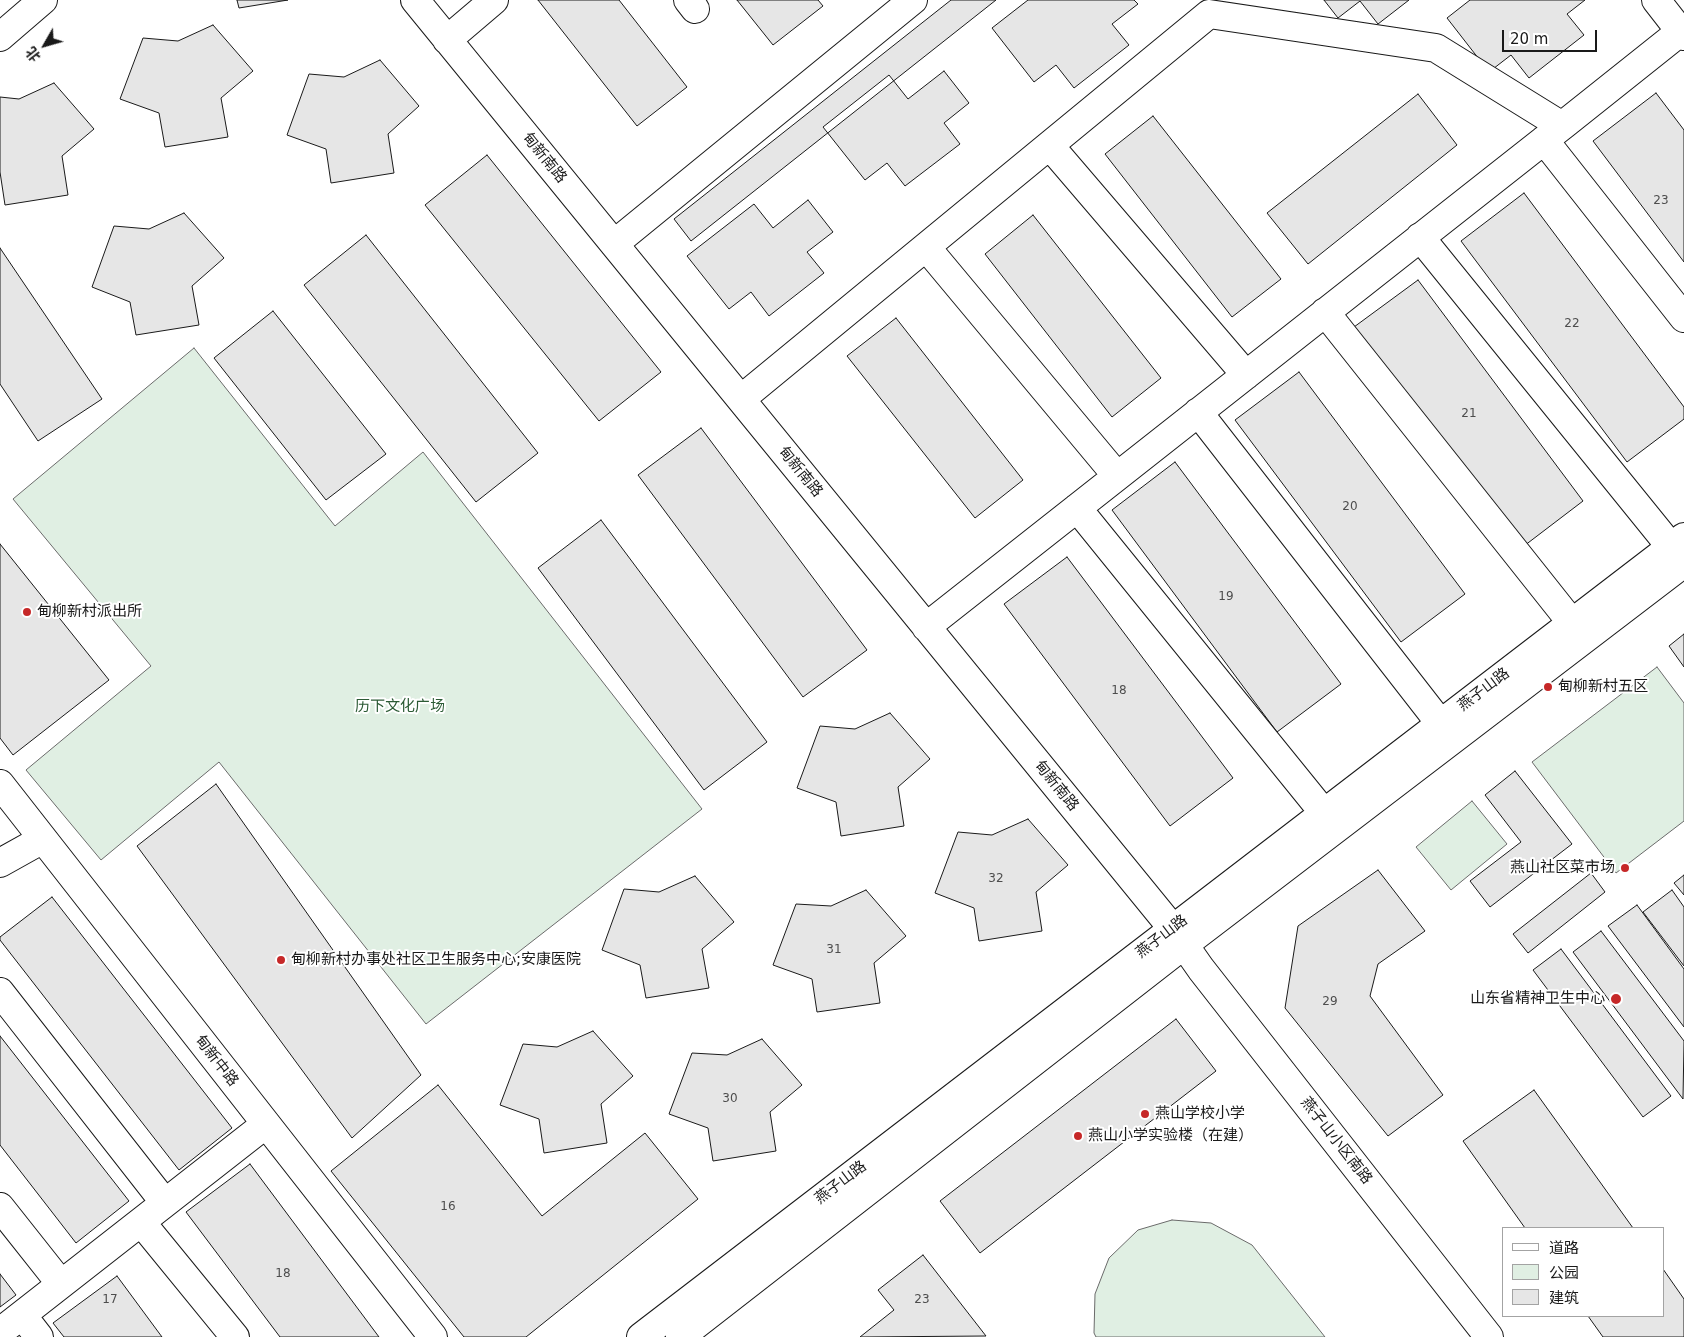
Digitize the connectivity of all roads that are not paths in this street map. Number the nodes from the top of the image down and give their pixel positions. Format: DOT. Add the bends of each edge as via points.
graph roads {
  1 [pos="43,0"];
  2 [pos="415,0"];
  3 [pos="494,0"];
  4 [pos="913,0"];
  5 [pos="1656,0"];
  6 [pos="1682,34"];
  7 [pos="0,37"];
  8 [pos="447,40"];
  9 [pos="1553,133"];
  10 [pos="1050,146"];
  11 [pos="1420,237"];
  12 [pos="614,244"];
  13 [pos="926,247"];
  14 [pos="1325,312"];
  15 [pos="1684,318"];
  16 [pos="1246,375"];
  17 [pos="741,399"];
  18 [pos="1198,412"];
  19 [pos="1117,476"];
  20 [pos="1077,508"];
  21 [pos="1680,549"];
  22 [pos="1572,623"];
  23 [pos="926,627"];
  24 [pos="1440,724"];
  25 [pos="0,784"];
  26 [pos="1324,813"];
  27 [pos="43,839"];
  28 [pos="0,863"];
  29 [pos="1178,937"];
  30 [pos="0,992"];
  31 [pos="266,1124"];
  32 [pos="166,1203"];
  33 [pos="0,1207"];
  34 [pos="141,1222"];
  35 [pos="62,1284"];
  36 [pos="22,1315"];
  37 [pos="0,1332"];
  38 [pos="38,1337"];
  39 [pos="235,1337"];
  40 [pos="433,1337"];
  41 [pos="640,1337"];
  42 [pos="680,1337"];
  43 [pos="1489,1337"];
  1 -- 7 [label="street"];
  2 -- 8 [label="street, 甸新南路"];
  3 -- 8 [label="street"];
  4 -- 12 [label="street"];
  5 -- 6 [label="street"];
  6 -- 9 [label="street"];
  8 -- 12 [label="street, 甸新南路"];
  9 -- 10 [label="street" via="1436,48 1210,14"];
  9 -- 11 [label="street"];
  9 -- 15 [label="street"];
  10 -- 13 [label="street"];
  10 -- 16 [label="street"];
  11 -- 14 [label="street"];
  11 -- 21 [label="street"];
  12 -- 17 [label="street, 甸新南路"];
  13 -- 17 [label="street"];
  13 -- 19 [label="street"];
  14 -- 16 [label="street"];
  14 -- 22 [label="street"];
  16 -- 18 [label="street"];
  17 -- 23 [label="street, 甸新南路"];
  18 -- 19 [label="street"];
  18 -- 24 [label="street"];
  19 -- 20 [label="street"];
  20 -- 23 [label="street"];
  20 -- 26 [label="street"];
  21 -- 22 [label="street, 燕子山路"];
  21 -- 29 [label="street, 燕子山路"];
  22 -- 24 [label="street, 燕子山路"];
  23 -- 29 [label="street, 甸新南路"];
  24 -- 26 [label="street, 燕子山路"];
  25 -- 27 [label="street, 甸新中路"];
  26 -- 29 [label="street, 燕子山路"];
  27 -- 28 [label="street"];
  27 -- 31 [label="street, 甸新中路"];
  29 -- 41 [label="street, 燕子山路"];
  29 -- 42 [label="street, 燕子山路"];
  29 -- 43 [label="street, 燕子山小区南路"];
  30 -- 32 [label="street"];
  31 -- 32 [label="street"];
  31 -- 40 [label="street, 甸新中路"];
  32 -- 34 [label="street"];
  33 -- 35 [label="street"];
  34 -- 35 [label="street"];
  34 -- 39 [label="street"];
  35 -- 36 [label="street"];
  36 -- 37 [label="street"];
  36 -- 38 [label="street"];
}
